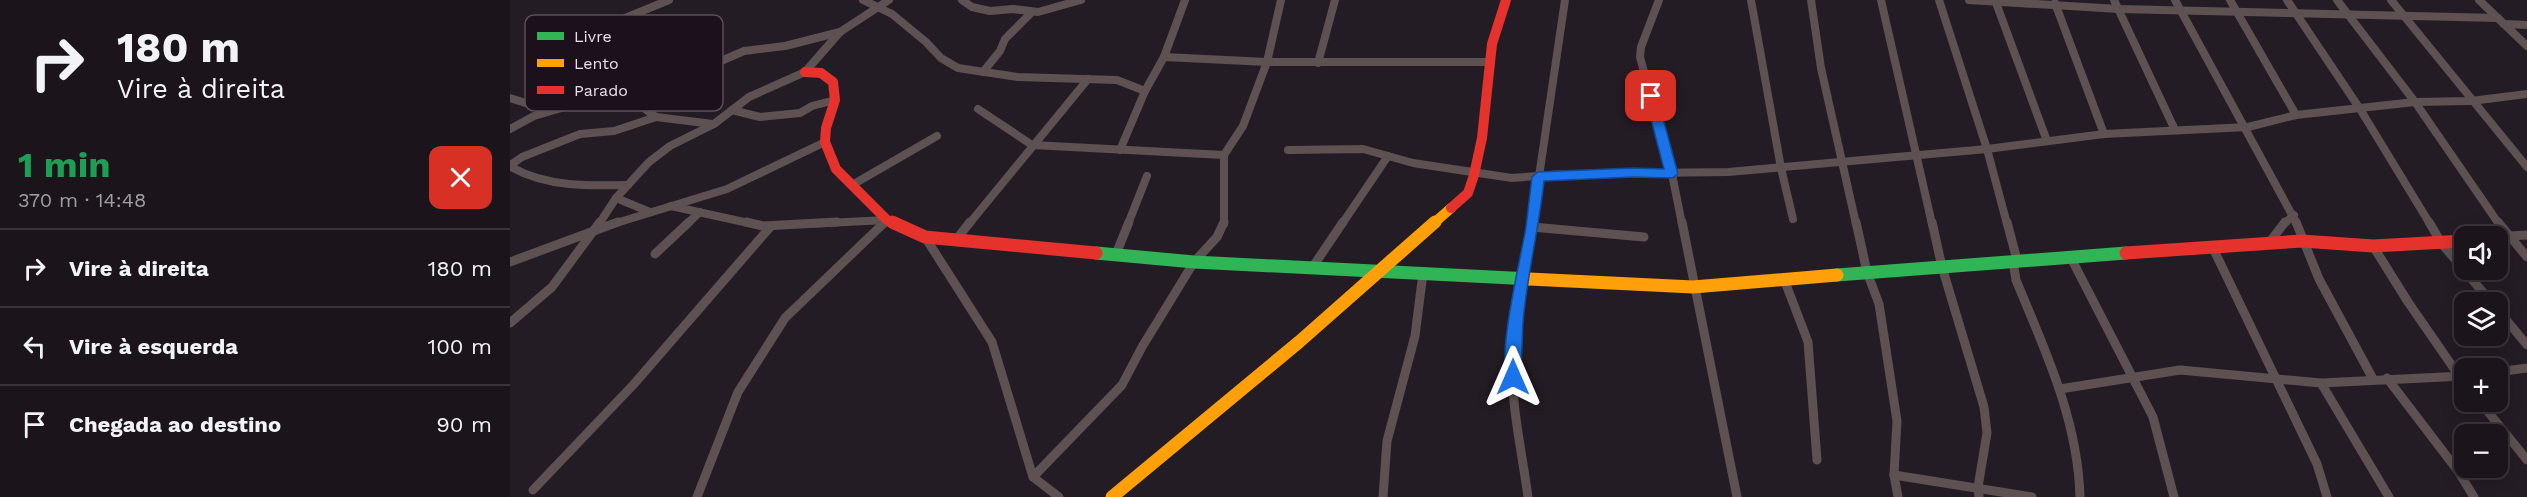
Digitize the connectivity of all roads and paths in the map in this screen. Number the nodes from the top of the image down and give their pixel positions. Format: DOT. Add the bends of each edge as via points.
graph roads {
  1 [pos="669,0"];
  2 [pos="863,0"];
  3 [pos="889,0"];
  4 [pos="962,0"];
  5 [pos="1081,0"];
  6 [pos="1185,0"];
  7 [pos="1281,0"];
  8 [pos="1335,0"];
  9 [pos="1506,0"];
  10 [pos="1565,0"];
  11 [pos="1659,0"];
  12 [pos="1751,0"];
  13 [pos="1811,0"];
  14 [pos="1881,0"];
  15 [pos="1939,0"];
  16 [pos="1969,0"];
  17 [pos="1995,0"];
  18 [pos="2114,0"];
  19 [pos="2175,0"];
  20 [pos="2230,0"];
  21 [pos="2287,0"];
  22 [pos="2337,0"];
  23 [pos="2391,0"];
  24 [pos="2479,0"];
  25 [pos="2055,3"];
  26 [pos="878,7"];
  27 [pos="2119,9"];
  28 [pos="2181,11"];
  29 [pos="1032,12"];
  30 [pos="2238,12"];
  31 [pos="2296,14"];
  32 [pos="632,15"];
  33 [pos="2348,15"];
  34 [pos="2404,17"];
  35 [pos="2498,18"];
  36 [pos="2504,24"];
  37 [pos="2527,25"];
  38 [pos="840,32"];
  39 [pos="2527,46"];
  40 [pos="1164,57"];
  41 [pos="723,60"];
  42 [pos="1267,62"];
  43 [pos="1490,62"];
  44 [pos="1318,63"];
  45 [pos="805,72"];
  46 [pos="983,72"];
  47 [pos="1088,80"];
  48 [pos="1145,91"];
  49 [pos="2527,94"];
  50 [pos="510,98"];
  51 [pos="835,100"];
  52 [pos="2471,101"];
  53 [pos="2415,102"];
  54 [pos="525,103"];
  55 [pos="978,109"];
  56 [pos="2360,109"];
  57 [pos="732,110"];
  58 [pos="551,111"];
  59 [pos="648,111"];
  60 [pos="2296,115"];
  61 [pos="656,117"];
  62 [pos="714,124"];
  63 [pos="2248,127"];
  64 [pos="510,129"];
  65 [pos="2175,130"];
  66 [pos="2104,134"];
  67 [pos="937,136"];
  68 [pos="2047,141"];
  69 [pos="825,142"];
  70 [pos="1032,145"];
  71 [pos="1987,148"];
  72 [pos="1120,150"];
  73 [pos="1288,150"];
  74 [pos="1224,155"];
  75 [pos="1918,155"];
  76 [pos="1388,156"];
  77 [pos="1842,161"];
  78 [pos="2527,167"];
  79 [pos="1780,168"];
  80 [pos="1476,173"];
  81 [pos="1672,174"];
  82 [pos="1147,176"];
  83 [pos="1538,177"];
  84 [pos="628,185"];
  85 [pos="852,185"];
  86 [pos="616,198"];
  87 [pos="670,205"];
  88 [pos="650,212"];
  89 [pos="700,212"];
  90 [pos="2294,215"];
  91 [pos="1793,219"];
  92 [pos="887,220"];
  93 [pos="771,226"];
  94 [pos="2501,226"];
  95 [pos="1532,227"];
  96 [pos="596,229"];
  97 [pos="2508,235"];
  98 [pos="2527,235"];
  99 [pos="2508,236"];
  100 [pos="925,237"];
  101 [pos="1644,237"];
  102 [pos="956,240"];
  103 [pos="2302,242"];
  104 [pos="2454,242"];
  105 [pos="2269,243"];
  106 [pos="2442,244"];
  107 [pos="2212,246"];
  108 [pos="2373,246"];
  109 [pos="655,254"];
  110 [pos="1116,254"];
  111 [pos="2527,257"];
  112 [pos="2071,258"];
  113 [pos="2017,260"];
  114 [pos="510,262"];
  115 [pos="1194,262"];
  116 [pos="1942,267"];
  117 [pos="1312,268"];
  118 [pos="1381,271"];
  119 [pos="1867,272"];
  120 [pos="1424,273"];
  121 [pos="1523,278"];
  122 [pos="1784,279"];
  123 [pos="1693,287"];
  124 [pos="2483,292"];
  125 [pos="2508,322"];
  126 [pos="510,323"];
  127 [pos="2527,345"];
  128 [pos="2454,366"];
  129 [pos="2527,368"];
  130 [pos="2508,371"];
  131 [pos="2132,378"];
  132 [pos="2387,378"];
  133 [pos="2454,378"];
  134 [pos="2373,379"];
  135 [pos="2275,380"];
  136 [pos="2321,383"];
  137 [pos="2060,389"];
  138 [pos="2488,412"];
  139 [pos="1817,460"];
  140 [pos="2527,460"];
  141 [pos="1894,474"];
  142 [pos="1033,477"];
  143 [pos="533,490"];
  144 [pos="1978,492"];
  145 [pos="697,497"];
  146 [pos="1059,497"];
  147 [pos="1112,497"];
  148 [pos="1383,497"];
  149 [pos="1528,497"];
  150 [pos="1737,497"];
  151 [pos="1898,497"];
  152 [pos="2032,497"];
  153 [pos="2080,497"];
  154 [pos="2174,497"];
  155 [pos="2327,497"];
  156 [pos="2390,497"];
  157 [pos="2474,497"];
  1 -- 32 [label="street"];
  2 -- 26 [label="street"];
  3 -- 26 [label="street"];
  4 -- 29 [label="street" via="990,11"];
  5 -- 29 [label="street"];
  6 -- 40 [label="street"];
  7 -- 42 [label="street"];
  8 -- 44 [label="street"];
  9 -- 43 [label="street"];
  10 -- 83 [label="street"];
  11 -- 81 [label="street" via="1640,57"];
  12 -- 79 [label="street"];
  13 -- 77 [label="street" via="1821,68"];
  14 -- 75 [label="street"];
  15 -- 71 [label="street"];
  16 -- 17 [label="street"];
  17 -- 25 [label="street"];
  17 -- 68 [label="street"];
  18 -- 27 [label="street"];
  19 -- 28 [label="street"];
  20 -- 30 [label="street"];
  21 -- 31 [label="street"];
  22 -- 33 [label="street"];
  23 -- 34 [label="street"];
  24 -- 35 [label="street"];
  25 -- 27 [label="street"];
  25 -- 66 [label="street"];
  26 -- 38 [label="street"];
  26 -- 46 [label="street" via="941,58 958,68"];
  27 -- 28 [label="street"];
  27 -- 65 [label="street"];
  28 -- 30 [label="street"];
  28 -- 63 [label="street"];
  29 -- 46 [label="street" via="1005,39"];
  30 -- 31 [label="street"];
  30 -- 60 [label="street"];
  31 -- 33 [label="street"];
  31 -- 56 [label="street"];
  33 -- 34 [label="street"];
  33 -- 53 [label="street"];
  34 -- 35 [label="street"];
  34 -- 52 [label="street"];
  35 -- 36 [label="street"];
  36 -- 37 [label="street"];
  36 -- 39 [label="street"];
  38 -- 41 [label="street" via="785,46 744,51"];
  38 -- 45 [label="street"];
  40 -- 42 [label="street"];
  40 -- 48 [label="street"];
  42 -- 44 [label="street"];
  42 -- 74 [label="street" via="1243,126"];
  43 -- 44 [label="street"];
  43 -- 80 [label="street"];
  45 -- 51 [label="street" via="828,77 833,82"];
  45 -- 57 [label="street" via="749,97"];
  46 -- 47 [label="street"];
  47 -- 48 [label="street" via="1117,80"];
  47 -- 70 [label="street"];
  48 -- 72 [label="street"];
  49 -- 52 [label="street"];
  50 -- 54 [label="street"];
  51 -- 57 [label="street" via="800,113 760,117"];
  51 -- 69 [label="street"];
  52 -- 53 [label="street"];
  52 -- 78 [label="street"];
  53 -- 56 [label="street"];
  53 -- 94 [label="street"];
  55 -- 70 [label="street"];
  56 -- 60 [label="street"];
  56 -- 106 [label="street"];
  57 -- 62 [label="street"];
  58 -- 64 [label="street"];
  59 -- 61 [label="street"];
  60 -- 63 [label="street"];
  61 -- 62 [label="street"];
  61 -- 84 [label="street" via="614,131 580,134 512,164 527,176 578,186"];
  62 -- 84 [label="street" via="670,146"];
  63 -- 65 [label="street"];
  63 -- 90 [label="street"];
  65 -- 66 [label="street"];
  66 -- 68 [label="street"];
  67 -- 85 [label="street"];
  68 -- 71 [label="street"];
  69 -- 85 [label="street" via="836,169"];
  69 -- 87 [label="street" via="727,189"];
  70 -- 72 [label="street"];
  70 -- 102 [label="street"];
  71 -- 75 [label="street"];
  71 -- 113 [label="street"];
  72 -- 74 [label="street"];
  73 -- 76 [label="street" via="1353,148"];
  74 -- 115 [label="street" via="1224,224"];
  75 -- 77 [label="street"];
  75 -- 116 [label="street"];
  76 -- 80 [label="street"];
  76 -- 117 [label="street"];
  77 -- 79 [label="street"];
  77 -- 119 [label="street"];
  79 -- 81 [label="street"];
  79 -- 91 [label="street"];
  80 -- 83 [label="street"];
  80 -- 118 [label="street" via="1468,193"];
  81 -- 83 [label="street"];
  81 -- 123 [label="street"];
  82 -- 110 [label="street"];
  83 -- 95 [label="street"];
  84 -- 86 [label="street"];
  85 -- 92 [label="street"];
  86 -- 88 [label="street"];
  86 -- 96 [label="street"];
  87 -- 88 [label="street"];
  87 -- 89 [label="street"];
  88 -- 96 [label="street"];
  89 -- 93 [label="street"];
  89 -- 109 [label="street"];
  90 -- 103 [label="street"];
  90 -- 105 [label="street"];
  92 -- 93 [label="street"];
  92 -- 100 [label="street"];
  92 -- 145 [label="street" via="785,318 738,392"];
  93 -- 143 [label="street" via="634,384"];
  95 -- 101 [label="street"];
  95 -- 121 [label="street"];
  96 -- 114 [label="street"];
  96 -- 126 [label="street" via="552,287"];
  97 -- 98 [label="street"];
  99 -- 111 [label="street"];
  100 -- 102 [label="street"];
  100 -- 142 [label="street" via="992,342"];
  102 -- 110 [label="street"];
  103 -- 105 [label="street"];
  103 -- 108 [label="street"];
  103 -- 134 [label="street"];
  104 -- 106 [label="street"];
  105 -- 107 [label="street"];
  106 -- 108 [label="street"];
  106 -- 124 [label="street"];
  107 -- 112 [label="street"];
  107 -- 135 [label="street"];
  108 -- 128 [label="street"];
  110 -- 115 [label="street"];
  112 -- 113 [label="street"];
  112 -- 131 [label="street"];
  113 -- 116 [label="street"];
  113 -- 137 [label="street" via="2016,280"];
  115 -- 117 [label="street"];
  115 -- 142 [label="street" via="1122,385"];
  116 -- 119 [label="street"];
  116 -- 144 [label="street" via="1984,406 1987,434"];
  117 -- 118 [label="street"];
  118 -- 120 [label="street"];
  118 -- 147 [label="street"];
  119 -- 122 [label="street"];
  119 -- 141 [label="street" via="1879,304 1894,392"];
  120 -- 121 [label="street"];
  120 -- 148 [label="street" via="1415,336 1387,441"];
  121 -- 123 [label="street"];
  121 -- 149 [label="street" via="1512,360"];
  122 -- 123 [label="street"];
  122 -- 139 [label="street" via="1808,342"];
  123 -- 150 [label="street"];
  125 -- 127 [label="street"];
  129 -- 130 [label="street"];
  131 -- 135 [label="street" via="2180,370"];
  131 -- 137 [label="street"];
  131 -- 154 [label="street" via="2153,417"];
  132 -- 133 [label="street"];
  132 -- 134 [label="street"];
  132 -- 157 [label="street"];
  134 -- 136 [label="street"];
  135 -- 136 [label="street"];
  135 -- 155 [label="street" via="2317,464"];
  136 -- 156 [label="street"];
  137 -- 153 [label="street" via="2082,472"];
  138 -- 140 [label="street"];
  141 -- 144 [label="street"];
  141 -- 151 [label="street"];
  142 -- 146 [label="street"];
  144 -- 152 [label="street"];
}
